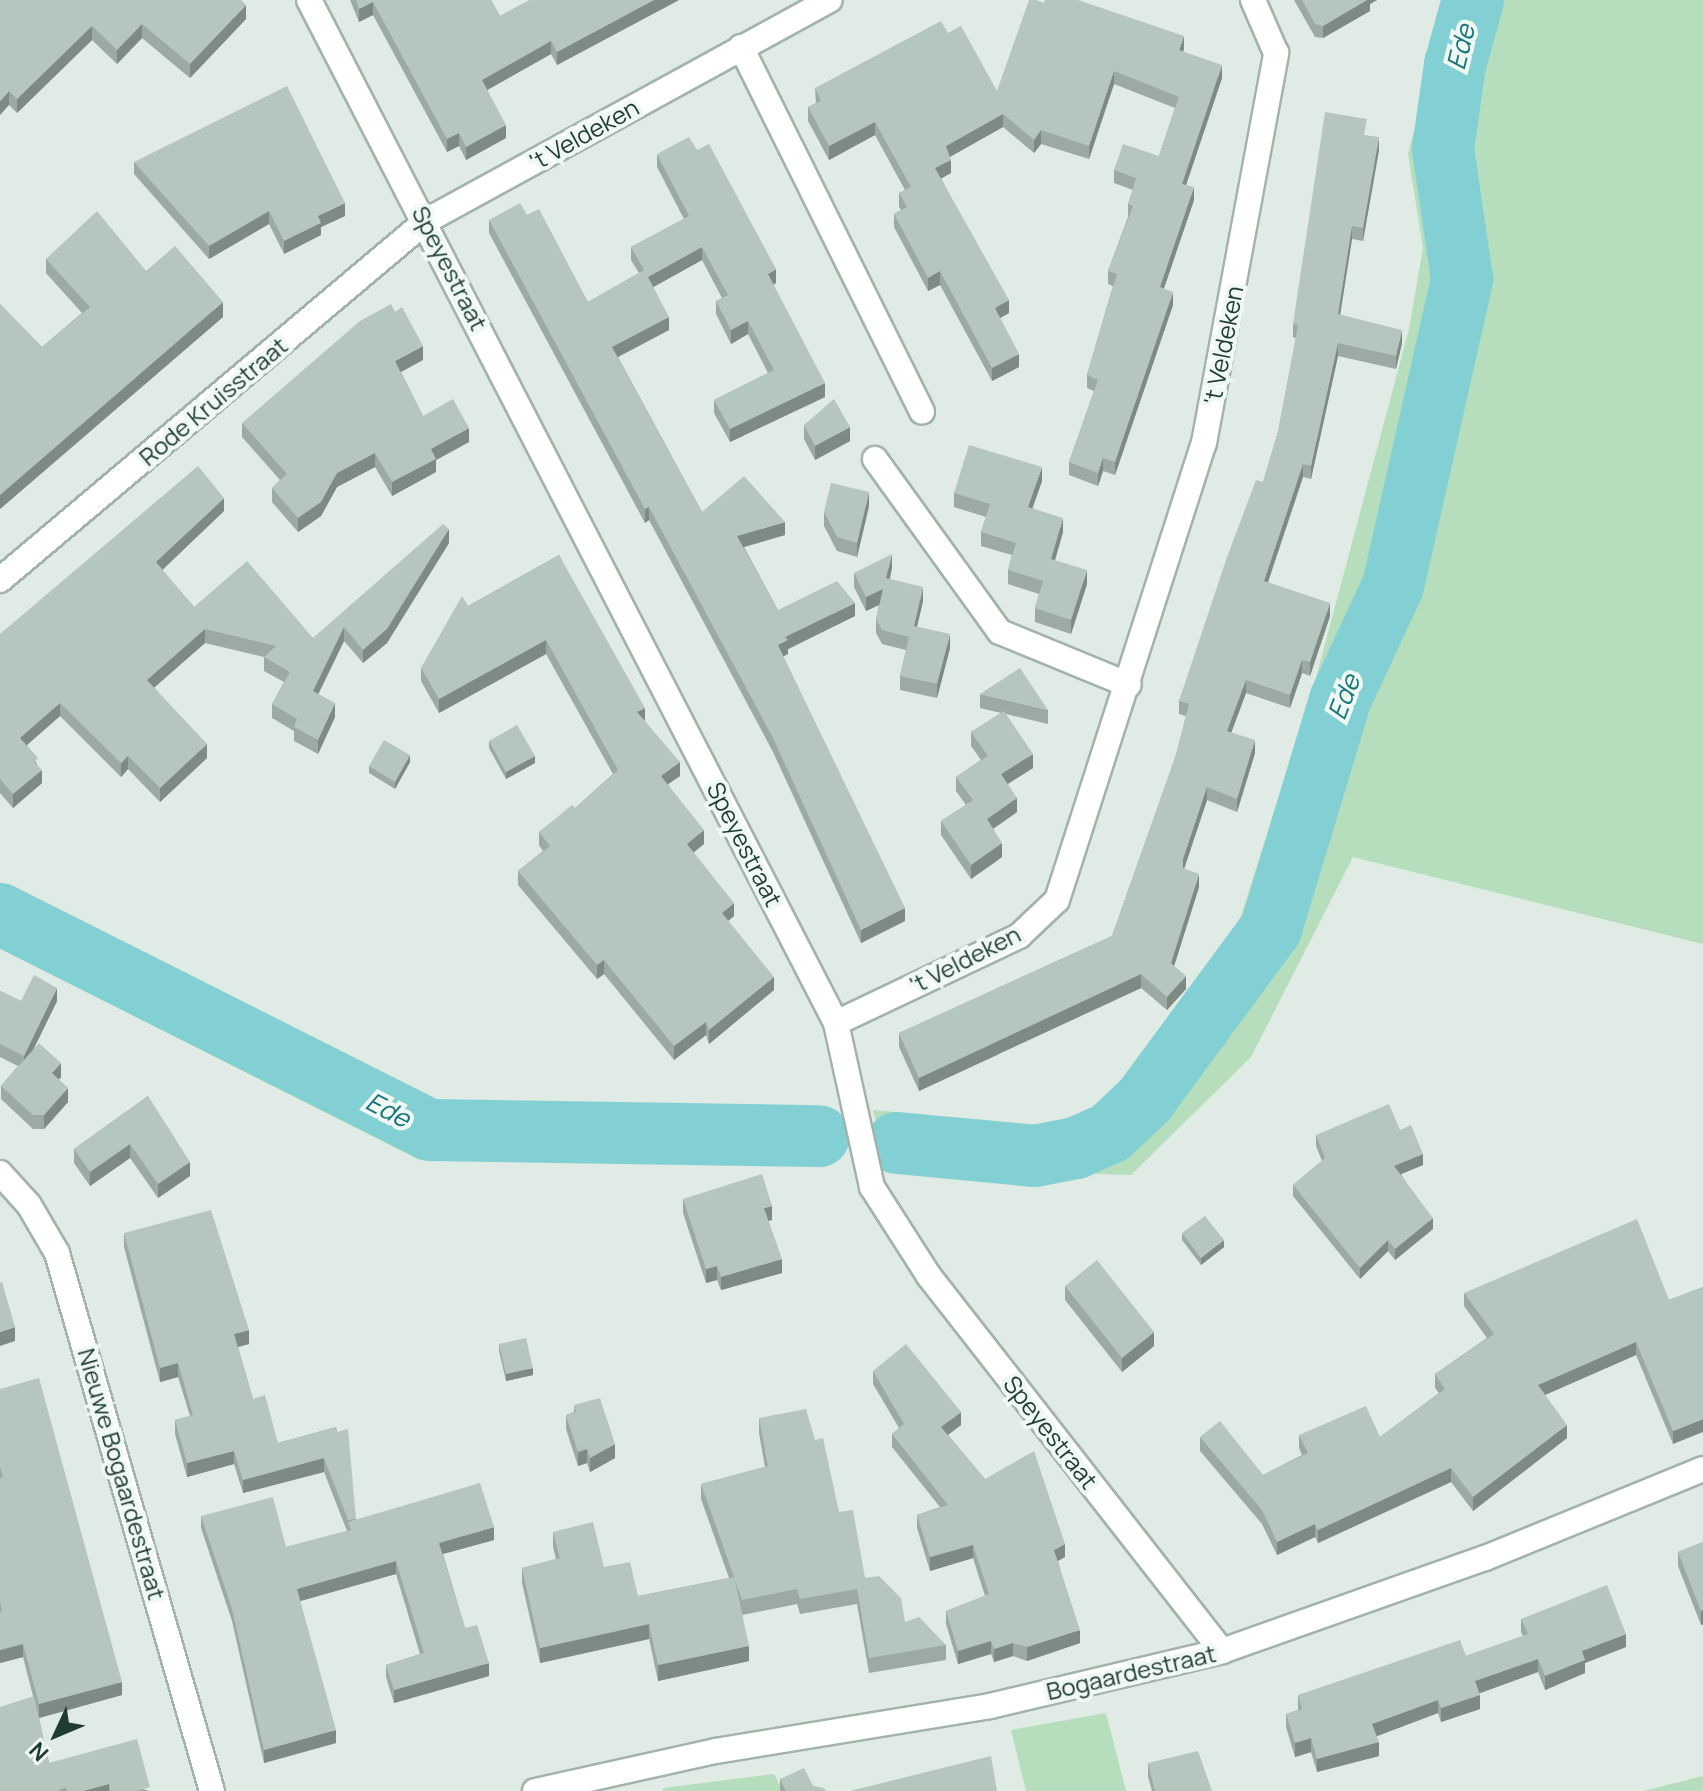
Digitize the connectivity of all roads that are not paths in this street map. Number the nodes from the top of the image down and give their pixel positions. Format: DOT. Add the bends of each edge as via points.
graph roads {
  1 [pos="309,0"];
  2 [pos="830,0"];
  3 [pos="1253,0"];
  4 [pos="741,47"];
  5 [pos="426,221"];
  6 [pos="922,412"];
  7 [pos="875,459"];
  8 [pos="0,580"];
  9 [pos="1129,685"];
  10 [pos="836,1023"];
  11 [pos="0,1173"];
  12 [pos="1703,1469"];
  13 [pos="1222,1651"];
  14 [pos="212,1791"];
  15 [pos="535,1791"];
  1 -- 5 [label="street, Speyestraat"];
  2 -- 4 [label="street, 't Veldeken"];
  3 -- 9 [label="street, 't Veldeken" via="1276,53 1239,268 1204,443"];
  4 -- 5 [label="street, 't Veldeken"];
  4 -- 6 [label="street"];
  5 -- 8 [label="street, Rode Kruisstraat"];
  5 -- 10 [label="street, Speyestraat"];
  7 -- 9 [label="street" via="1000,632"];
  9 -- 10 [label="street, 't Veldeken" via="1057,900 1019,936"];
  10 -- 13 [label="street, Speyestraat" via="872,1187 929,1276"];
  11 -- 14 [label="street, Nieuwe Bogaardestraat" via="29,1205 57,1253"];
  12 -- 13 [label="street, Bogaardestraat" via="1485,1558"];
  13 -- 15 [label="street, Bogaardestraat" via="990,1706 716,1751"];
}
